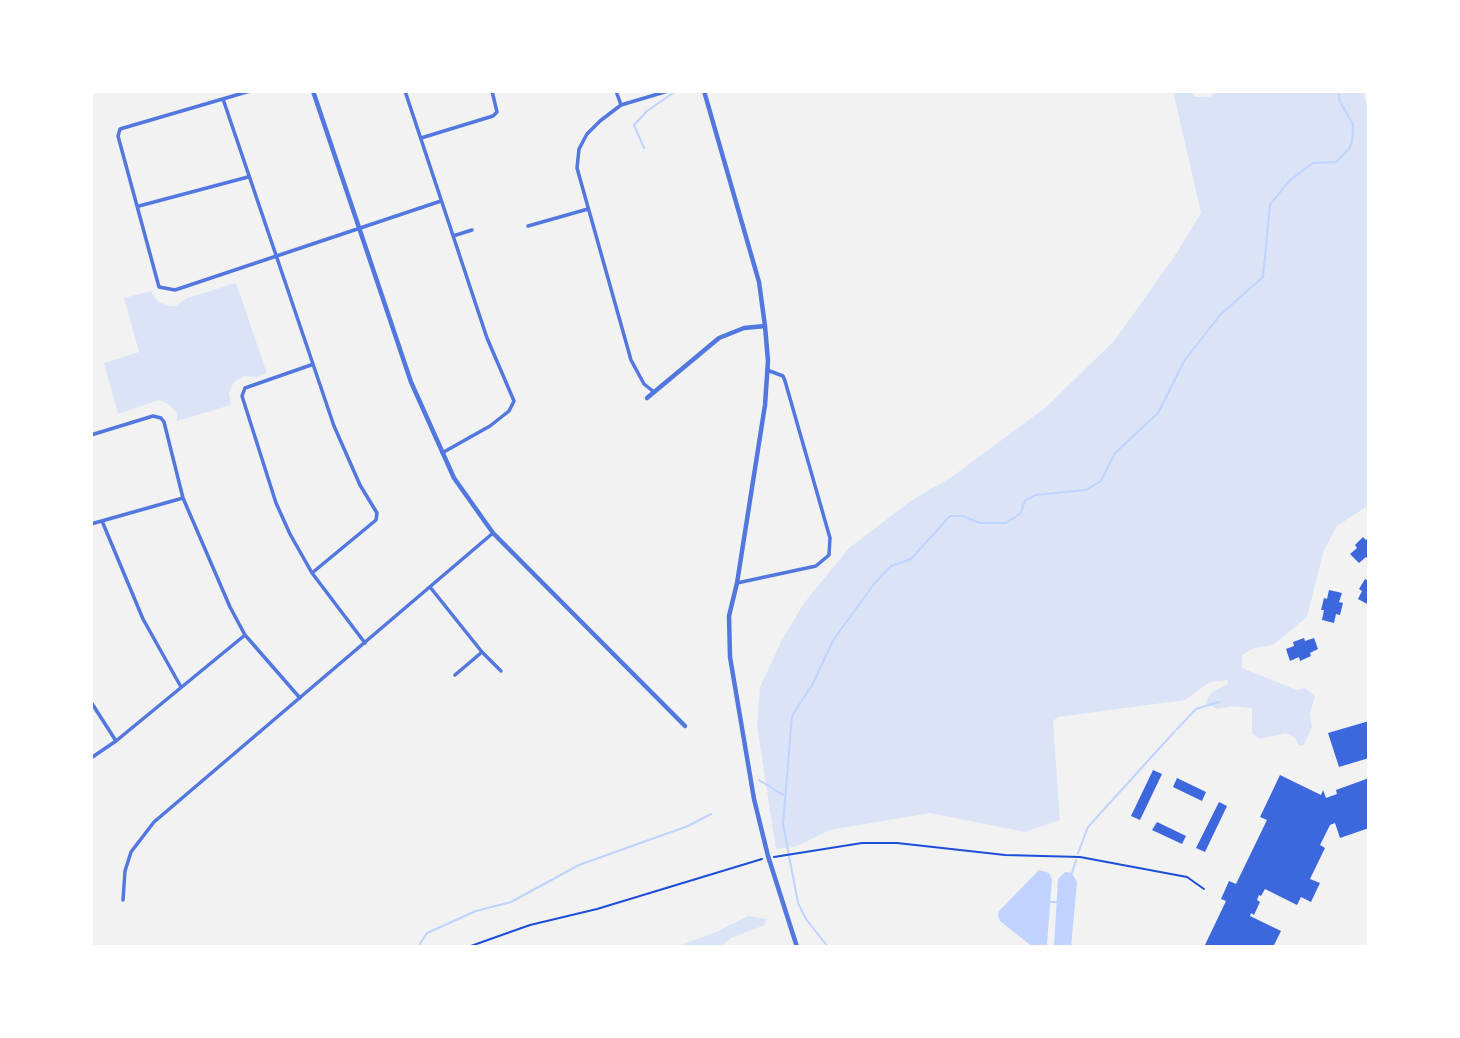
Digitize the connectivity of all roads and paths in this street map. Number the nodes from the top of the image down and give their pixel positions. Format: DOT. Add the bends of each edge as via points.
graph roads {
  1 [pos="250,91"];
  2 [pos="313,91"];
  3 [pos="405,91"];
  4 [pos="492,91"];
  5 [pos="616,91"];
  6 [pos="668,91"];
  7 [pos="704,91"];
  8 [pos="223,99"];
  9 [pos="621,105"];
  10 [pos="421,139"];
  11 [pos="248,177"];
  12 [pos="441,201"];
  13 [pos="138,206"];
  14 [pos="588,209"];
  15 [pos="528,226"];
  16 [pos="358,229"];
  17 [pos="472,230"];
  18 [pos="453,236"];
  19 [pos="275,257"];
  20 [pos="765,326"];
  21 [pos="311,365"];
  22 [pos="767,370"];
  23 [pos="654,392"];
  24 [pos="647,398"];
  25 [pos="91,435"];
  26 [pos="442,453"];
  27 [pos="183,498"];
  28 [pos="102,521"];
  29 [pos="91,524"];
  30 [pos="493,533"];
  31 [pos="312,573"];
  32 [pos="737,583"];
  33 [pos="430,587"];
  34 [pos="245,635"];
  35 [pos="365,643"];
  36 [pos="482,652"];
  37 [pos="501,671"];
  38 [pos="455,675"];
  39 [pos="181,687"];
  40 [pos="300,698"];
  41 [pos="91,702"];
  42 [pos="685,726"];
  43 [pos="116,741"];
  44 [pos="91,758"];
  45 [pos="768,858"];
  46 [pos="1204,889"];
  47 [pos="123,900"];
  48 [pos="468,947"];
  49 [pos="797,947"];
  1 -- 8 [label="street"];
  2 -- 16 [label="street"];
  3 -- 10 [label="street"];
  4 -- 10 [label="street" via="497,105 493,116"];
  5 -- 9 [label="street"];
  6 -- 9 [label="street"];
  7 -- 20 [label="street" via="759,282"];
  8 -- 11 [label="street"];
  8 -- 13 [label="street" via="120,129 118,136"];
  9 -- 14 [label="street" via="587,134 579,149 577,169"];
  10 -- 12 [label="street"];
  11 -- 13 [label="street"];
  11 -- 19 [label="street"];
  12 -- 16 [label="street"];
  12 -- 18 [label="street"];
  13 -- 19 [label="street" via="159,287 175,290"];
  14 -- 15 [label="street"];
  14 -- 23 [label="street" via="631,360"];
  16 -- 19 [label="street"];
  16 -- 26 [label="street" via="411,382"];
  17 -- 18 [label="street"];
  18 -- 26 [label="street" via="514,401 490,426"];
  19 -- 21 [label="street"];
  20 -- 22 [label="street"];
  20 -- 23 [label="street" via="719,338"];
  21 -- 31 [label="street" via="346,457 378,516"];
  21 -- 31 [label="street" via="245,388 242,396 276,503"];
  22 -- 32 [label="street"];
  22 -- 32 [label="street" via="785,380 830,538 829,555 816,566"];
  23 -- 24 [label="street"];
  25 -- 27 [label="street" via="153,416 161,418"];
  26 -- 30 [label="street"];
  27 -- 28 [label="street"];
  27 -- 34 [label="street"];
  28 -- 29 [label="street"];
  28 -- 39 [label="street" via="143,619"];
  30 -- 33 [label="street"];
  30 -- 42 [label="street"];
  31 -- 35 [label="street"];
  32 -- 45 [label="street" via="729,616 730,657"];
  33 -- 35 [label="street"];
  33 -- 36 [label="street"];
  34 -- 39 [label="street"];
  34 -- 40 [label="street"];
  35 -- 40 [label="street"];
  36 -- 37 [label="street"];
  36 -- 38 [label="street"];
  39 -- 43 [label="street"];
  40 -- 47 [label="street" via="141,836 125,871"];
  41 -- 43 [label="street"];
  43 -- 44 [label="street"];
  45 -- 46 [label="path" via="885,842 1005,855 1069,856 1186,877"];
  45 -- 48 [label="path"];
  45 -- 49 [label="street"];
}
